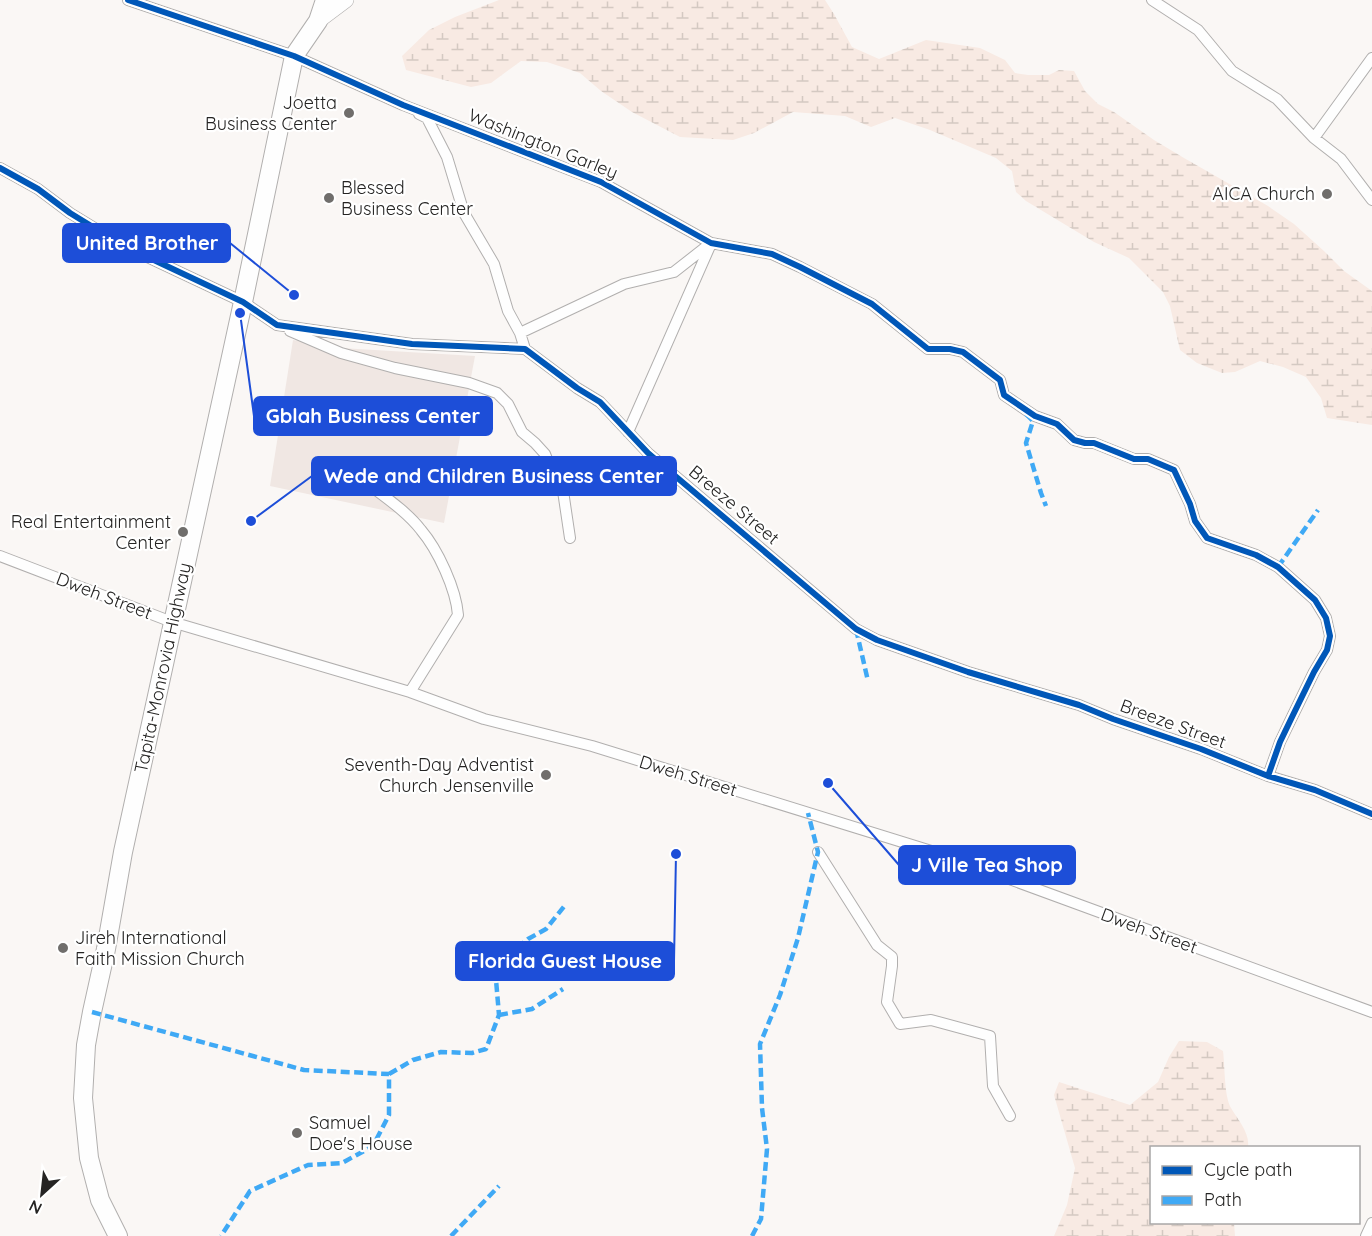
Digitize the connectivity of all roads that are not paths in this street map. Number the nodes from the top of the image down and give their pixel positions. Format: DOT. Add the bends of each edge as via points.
graph roads {
  1 [pos="128,0"];
  2 [pos="325,0"];
  3 [pos="346,0"];
  4 [pos="1152,0"];
  5 [pos="318,21"];
  6 [pos="294,56"];
  7 [pos="1372,58"];
  8 [pos="403,105"];
  9 [pos="1314,138"];
  10 [pos="0,168"];
  11 [pos="1372,200"];
  12 [pos="711,243"];
  13 [pos="243,302"];
  14 [pos="277,325"];
  15 [pos="520,333"];
  16 [pos="525,349"];
  17 [pos="628,432"];
  18 [pos="372,487"];
  19 [pos="570,538"];
  20 [pos="0,556"];
  21 [pos="172,622"];
  22 [pos="410,692"];
  23 [pos="1268,776"];
  24 [pos="1372,814"];
  25 [pos="818,852"];
  26 [pos="1372,1012"];
  27 [pos="1010,1116"];
  28 [pos="1372,1223"];
  29 [pos="118,1236"];
  30 [pos="1366,1236"];
  1 -- 6 [label="street, Washington Garley"];
  2 -- 5 [label="highway, Tapita-Monrovia Highway"];
  3 -- 5 [label="street"];
  4 -- 9 [label="street" via="1198,30 1232,71 1277,99"];
  5 -- 6 [label="highway, Tapita-Monrovia Highway"];
  6 -- 8 [label="street, Washington Garley"];
  6 -- 13 [label="highway, Tapita-Monrovia Highway"];
  7 -- 9 [label="street"];
  8 -- 12 [label="street, Washington Garley" via="602,182"];
  8 -- 15 [label="street" via="427,118 447,157 464,213 494,264 508,311"];
  9 -- 11 [label="street" via="1341,159"];
  10 -- 13 [label="street" via="124,246"];
  12 -- 15 [label="street" via="674,272 624,284"];
  12 -- 17 [label="street"];
  12 -- 23 [label="street, Washington Garley" via="772,254 800,267 872,304 928,349 963,352 1000,380 1004,395 1035,417 1057,424 1074,440 1094,443 1134,459 1148,459 1174,470 1195,521 1207,538 1278,567 1315,600 1326,618 1330,636 1327,650 1293,714"];
  13 -- 14 [label="street"];
  13 -- 21 [label="highway, Tapita-Monrovia Highway"];
  14 -- 16 [label="street" via="412,344"];
  14 -- 19 [label="street" via="341,352 497,393 508,404 522,432 545,454 563,491"];
  15 -- 16 [label="street"];
  16 -- 17 [label="street, Breeze Street" via="600,402"];
  17 -- 23 [label="street, Breeze Street" via="856,628 878,640 1079,705"];
  18 -- 22 [label="street" via="421,529 443,566 457,603 458,615"];
  20 -- 21 [label="street, Dweh Street"];
  21 -- 22 [label="street, Dweh Street"];
  21 -- 29 [label="highway, Tapita-Monrovia Highway" via="86,1045 83,1098 89,1158 100,1200"];
  22 -- 26 [label="street, Dweh Street" via="484,719 592,746 941,854"];
  23 -- 24 [label="street, Breeze Street"];
  25 -- 27 [label="street" via="877,945 892,957 887,1002 900,1024 931,1020 990,1036 993,1086"];
  28 -- 30 [label="street"];
}
